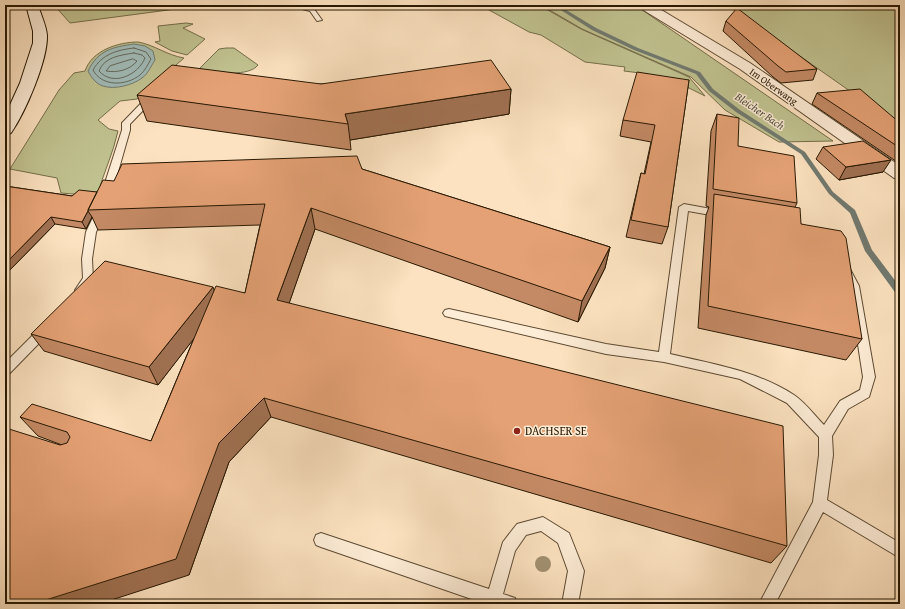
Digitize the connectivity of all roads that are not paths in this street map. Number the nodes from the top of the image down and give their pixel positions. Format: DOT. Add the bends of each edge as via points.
graph roads {
  1 [pos="32,5"];
  2 [pos="290,5"];
  3 [pos="644,5"];
  4 [pos="319,20"];
  5 [pos="158,92"];
  6 [pos="5,130"];
  7 [pos="900,174"];
  8 [pos="730,215"];
  9 [pos="840,261"];
  10 [pos="75,297"];
  11 [pos="448,313"];
  12 [pos="50,326"];
  13 [pos="664,356"];
  14 [pos="5,371"];
  15 [pos="824,436"];
  16 [pos="820,503"];
  17 [pos="321,540"];
  18 [pos="900,550"];
  19 [pos="494,599"];
  20 [pos="509,604"];
  21 [pos="570,604"];
  22 [pos="767,604"];
  1 -- 6 [label="street" via="40,36 34,64 22,98"];
  2 -- 4 [label="lane" via="312,10"];
  3 -- 7 [label="street, Im Oberwang" via="745,66"];
  5 -- 10 [label="lane" via="126,123 109,186 110,192 91,232 87,259 88,279"];
  8 -- 13 [label="lane" via="684,207"];
  9 -- 15 [label="lane" via="854,286 869,377 865,393 844,405"];
  11 -- 13 [label="lane" via="606,349"];
  12 -- 14 [label="lane"];
  13 -- 15 [label="lane" via="742,375 764,385 791,399"];
  15 -- 16 [label="lane" via="826,455"];
  16 -- 18 [label="lane"];
  16 -- 22 [label="lane"];
  17 -- 19 [label="lane"];
  19 -- 20 [label="lane"];
  19 -- 21 [label="lane" via="508,546 522,528 543,524 564,538 576,571"];
}
